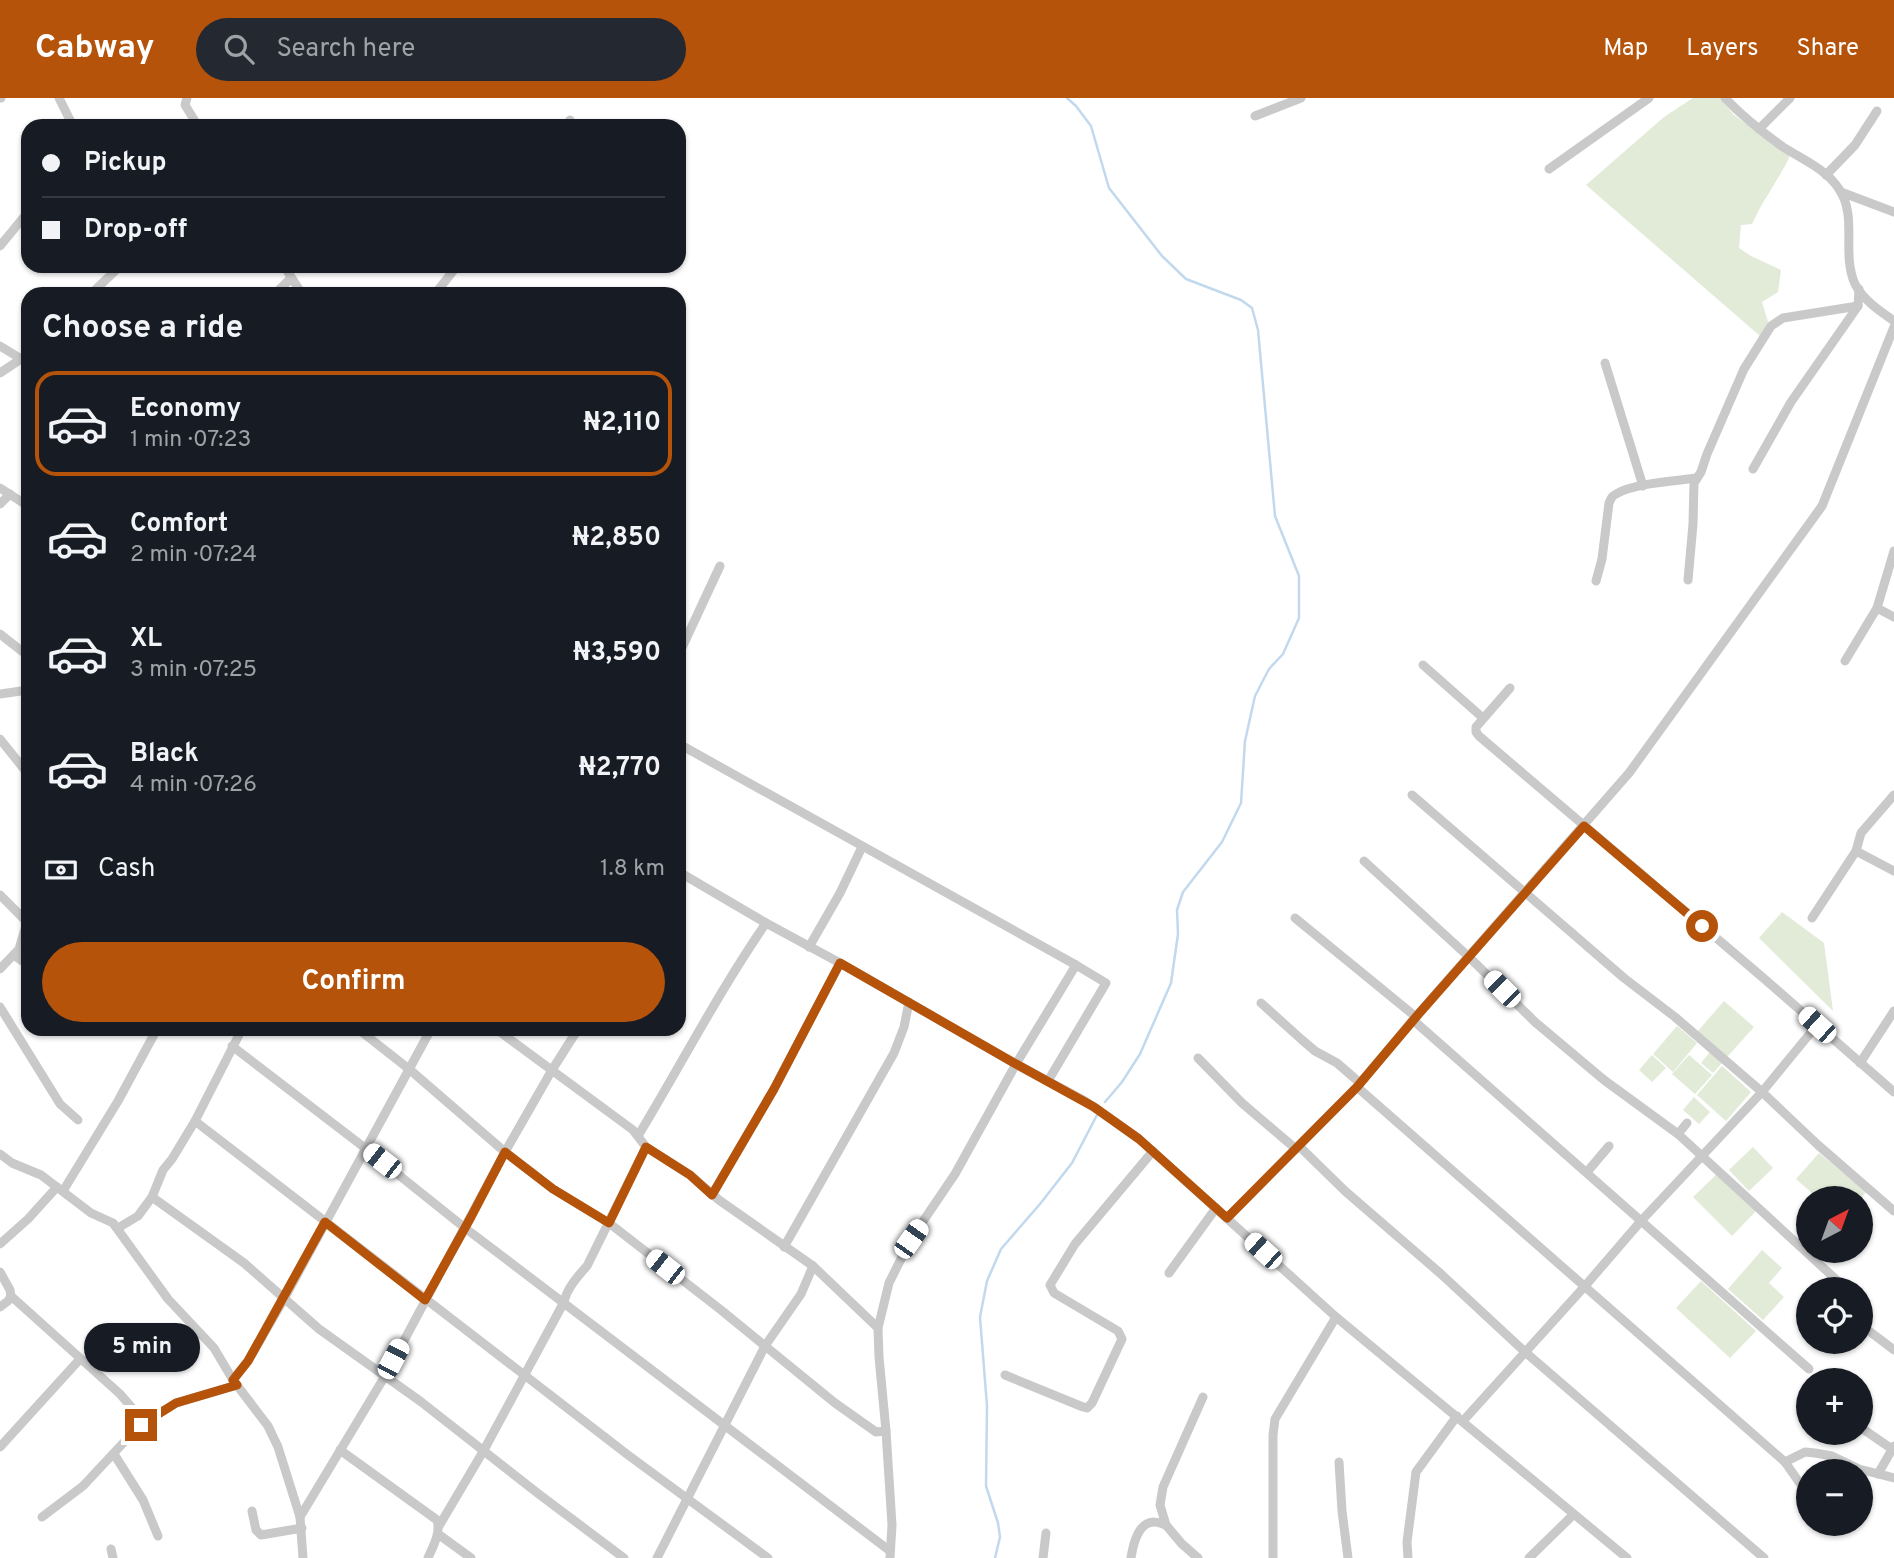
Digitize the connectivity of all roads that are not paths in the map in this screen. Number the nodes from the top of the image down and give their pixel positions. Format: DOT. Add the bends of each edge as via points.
graph roads {
  1 [pos="59,98"];
  2 [pos="1301,98"];
  3 [pos="1649,98"];
  4 [pos="1725,98"];
  5 [pos="1790,98"];
  6 [pos="184,100"];
  7 [pos="1877,111"];
  8 [pos="1255,116"];
  9 [pos="70,119"];
  10 [pos="194,119"];
  11 [pos="1759,129"];
  12 [pos="1549,169"];
  13 [pos="1826,175"];
  14 [pos="1841,192"];
  15 [pos="1894,212"];
  16 [pos="21,220"];
  17 [pos="0,246"];
  18 [pos="113,273"];
  19 [pos="288,273"];
  20 [pos="452,273"];
  21 [pos="291,278"];
  22 [pos="98,287"];
  23 [pos="282,287"];
  24 [pos="297,287"];
  25 [pos="440,287"];
  26 [pos="1859,289"];
  27 [pos="1858,306"];
  28 [pos="1894,321"];
  29 [pos="1894,327"];
  30 [pos="0,346"];
  31 [pos="21,358"];
  32 [pos="21,362"];
  33 [pos="1605,363"];
  34 [pos="0,373"];
  35 [pos="1753,469"];
  36 [pos="1697,478"];
  37 [pos="1643,486"];
  38 [pos="0,488"];
  39 [pos="10,494"];
  40 [pos="21,501"];
  41 [pos="0,504"];
  42 [pos="1894,551"];
  43 [pos="720,566"];
  44 [pos="1688,580"];
  45 [pos="1595,581"];
  46 [pos="1877,608"];
  47 [pos="1894,617"];
  48 [pos="0,634"];
  49 [pos="686,639"];
  50 [pos="21,650"];
  51 [pos="1844,661"];
  52 [pos="1423,665"];
  53 [pos="1510,688"];
  54 [pos="21,691"];
  55 [pos="0,694"];
  56 [pos="1483,718"];
  57 [pos="0,739"];
  58 [pos="686,748"];
  59 [pos="21,765"];
  60 [pos="1412,795"];
  61 [pos="1894,795"];
  62 [pos="1584,826"];
  63 [pos="862,847"];
  64 [pos="1856,851"];
  65 [pos="1364,861"];
  66 [pos="1894,871"];
  67 [pos="686,876"];
  68 [pos="1525,893"];
  69 [pos="0,895"];
  70 [pos="21,914"];
  71 [pos="1295,918"];
  72 [pos="1812,918"];
  73 [pos="766,923"];
  74 [pos="21,943"];
  75 [pos="809,947"];
  76 [pos="14,955"];
  77 [pos="1469,957"];
  78 [pos="21,960"];
  79 [pos="840,963"];
  80 [pos="1076,965"];
  81 [pos="0,969"];
  82 [pos="909,1002"];
  83 [pos="1261,1003"];
  84 [pos="0,1007"];
  85 [pos="1894,1010"];
  86 [pos="1415,1018"];
  87 [pos="1817,1025"];
  88 [pos="153,1036"];
  89 [pos="238,1036"];
  90 [pos="367,1036"];
  91 [pos="427,1036"];
  92 [pos="506,1036"];
  93 [pos="574,1036"];
  94 [pos="232,1046"];
  95 [pos="1198,1058"];
  96 [pos="1860,1063"];
  97 [pos="1016,1064"];
  98 [pos="409,1069"];
  99 [pos="552,1070"];
  100 [pos="1048,1081"];
  101 [pos="1359,1085"];
  102 [pos="1762,1092"];
  103 [pos="1894,1092"];
  104 [pos="78,1120"];
  105 [pos="195,1121"];
  106 [pos="1686,1124"];
  107 [pos="1678,1134"];
  108 [pos="638,1136"];
  109 [pos="1609,1146"];
  110 [pos="646,1147"];
  111 [pos="1297,1147"];
  112 [pos="365,1148"];
  113 [pos="505,1152"];
  114 [pos="1153,1152"];
  115 [pos="0,1154"];
  116 [pos="1702,1156"];
  117 [pos="1587,1172"];
  118 [pos="60,1189"];
  119 [pos="712,1195"];
  120 [pos="152,1197"];
  121 [pos="1216,1208"];
  122 [pos="1894,1211"];
  123 [pos="1227,1218"];
  124 [pos="1641,1221"];
  125 [pos="325,1222"];
  126 [pos="609,1223"];
  127 [pos="118,1228"];
  128 [pos="465,1228"];
  129 [pos="0,1244"];
  130 [pos="784,1247"];
  131 [pos="813,1266"];
  132 [pos="0,1272"];
  133 [pos="1169,1273"];
  134 [pos="1833,1277"];
  135 [pos="1585,1286"];
  136 [pos="11,1296"];
  137 [pos="284,1299"];
  138 [pos="425,1300"];
  139 [pos="564,1302"];
  140 [pos="0,1307"];
  141 [pos="1336,1317"];
  142 [pos="878,1328"];
  143 [pos="1873,1334"];
  144 [pos="765,1346"];
  145 [pos="1894,1350"];
  146 [pos="1525,1352"];
  147 [pos="80,1359"];
  148 [pos="1808,1368"];
  149 [pos="525,1375"];
  150 [pos="1005,1375"];
  151 [pos="384,1376"];
  152 [pos="235,1382"];
  153 [pos="1203,1397"];
  154 [pos="1460,1418"];
  155 [pos="141,1425"];
  156 [pos="725,1426"];
  157 [pos="886,1431"];
  158 [pos="1873,1435"];
  159 [pos="0,1447"];
  160 [pos="1893,1448"];
  161 [pos="341,1450"];
  162 [pos="484,1450"];
  163 [pos="114,1454"];
  164 [pos="1339,1462"];
  165 [pos="1785,1462"];
  166 [pos="1878,1474"];
  167 [pos="1796,1477"];
  168 [pos="1894,1478"];
  169 [pos="688,1499"];
  170 [pos="252,1511"];
  171 [pos="1573,1515"];
  172 [pos="42,1517"];
  173 [pos="300,1517"];
  174 [pos="1166,1525"];
  175 [pos="302,1528"];
  176 [pos="438,1530"];
  177 [pos="1046,1533"];
  178 [pos="158,1536"];
  179 [pos="890,1554"];
  180 [pos="303,1558"];
  181 [pos="428,1558"];
  182 [pos="471,1558"];
  183 [pos="624,1558"];
  184 [pos="657,1558"];
  185 [pos="768,1558"];
  186 [pos="1043,1558"];
  187 [pos="1131,1558"];
  188 [pos="1198,1558"];
  189 [pos="1273,1558"];
  190 [pos="1348,1558"];
  191 [pos="1409,1558"];
  192 [pos="1529,1558"];
  193 [pos="1627,1558"];
  194 [pos="1764,1558"];
  1 -- 9 [label="street"];
  2 -- 8 [label="street"];
  3 -- 12 [label="street"];
  4 -- 11 [label="street"];
  5 -- 11 [label="street"];
  6 -- 10 [label="street"];
  7 -- 13 [label="street" via="1855,145"];
  11 -- 13 [label="street"];
  13 -- 14 [label="street"];
  14 -- 15 [label="street"];
  14 -- 26 [label="street" via="1849,211 1849,262"];
  16 -- 17 [label="street"];
  18 -- 22 [label="street"];
  19 -- 21 [label="street"];
  20 -- 25 [label="street"];
  21 -- 23 [label="street"];
  21 -- 24 [label="street"];
  26 -- 27 [label="street"];
  26 -- 28 [label="street"];
  27 -- 35 [label="street" via="1791,402"];
  27 -- 36 [label="street" via="1783,318 1771,326 1744,369"];
  29 -- 62 [label="street" via="1822,506 1629,773"];
  30 -- 31 [label="street"];
  32 -- 34 [label="street"];
  33 -- 37 [label="street"];
  36 -- 37 [label="street"];
  36 -- 44 [label="street"];
  37 -- 45 [label="street" via="1619,492 1609,503"];
  38 -- 39 [label="street"];
  39 -- 40 [label="street"];
  39 -- 41 [label="street"];
  42 -- 46 [label="street"];
  43 -- 49 [label="street"];
  46 -- 47 [label="street"];
  46 -- 51 [label="street"];
  48 -- 50 [label="street"];
  52 -- 56 [label="street"];
  53 -- 56 [label="street"];
  54 -- 55 [label="street"];
  56 -- 62 [label="street" via="1476,727 1479,736"];
  57 -- 59 [label="street"];
  58 -- 63 [label="street"];
  60 -- 68 [label="street"];
  61 -- 64 [label="street" via="1861,833"];
  62 -- 68 [label="street"];
  62 -- 87 [label="street"];
  63 -- 75 [label="street"];
  63 -- 80 [label="street"];
  64 -- 66 [label="street"];
  64 -- 72 [label="street"];
  65 -- 77 [label="street"];
  67 -- 73 [label="street"];
  68 -- 77 [label="street"];
  68 -- 102 [label="street"];
  69 -- 70 [label="street"];
  71 -- 86 [label="street"];
  73 -- 75 [label="street"];
  73 -- 108 [label="street"];
  74 -- 76 [label="street"];
  75 -- 79 [label="street"];
  76 -- 78 [label="street"];
  76 -- 81 [label="street"];
  77 -- 86 [label="street"];
  77 -- 107 [label="street" via="1535,1022"];
  79 -- 82 [label="street"];
  79 -- 119 [label="street"];
  80 -- 97 [label="street"];
  80 -- 100 [label="street" via="1106,983"];
  82 -- 97 [label="street"];
  82 -- 130 [label="street" via="894,1053"];
  83 -- 101 [label="street"];
  84 -- 104 [label="street" via="60,1104"];
  85 -- 96 [label="street"];
  86 -- 101 [label="street"];
  86 -- 117 [label="street"];
  87 -- 96 [label="street"];
  87 -- 102 [label="street"];
  88 -- 118 [label="street" via="118,1101"];
  89 -- 94 [label="street"];
  90 -- 98 [label="street"];
  91 -- 98 [label="street"];
  92 -- 99 [label="street"];
  93 -- 99 [label="street"];
  94 -- 105 [label="street"];
  94 -- 112 [label="street"];
  95 -- 111 [label="street" via="1242,1103"];
  96 -- 103 [label="street"];
  97 -- 100 [label="street"];
  97 -- 142 [label="street" via="950,1182 911,1239 889,1283"];
  98 -- 112 [label="street"];
  98 -- 113 [label="street"];
  99 -- 108 [label="street"];
  99 -- 113 [label="street"];
  100 -- 114 [label="street" via="1094,1107"];
  101 -- 111 [label="street"];
  101 -- 135 [label="street"];
  102 -- 116 [label="street"];
  102 -- 122 [label="street"];
  105 -- 120 [label="street" via="163,1170"];
  105 -- 125 [label="street"];
  106 -- 107 [label="street"];
  107 -- 116 [label="street"];
  108 -- 110 [label="street"];
  109 -- 117 [label="street"];
  110 -- 119 [label="street"];
  110 -- 126 [label="street"];
  111 -- 123 [label="street"];
  111 -- 146 [label="street"];
  112 -- 125 [label="street"];
  112 -- 128 [label="street"];
  113 -- 126 [label="street"];
  113 -- 128 [label="street"];
  114 -- 121 [label="street"];
  114 -- 150 [label="street" via="1075,1244 1050,1285 1054,1293 1118,1331 1122,1339 1092,1403 1083,1407"];
  115 -- 118 [label="street"];
  116 -- 124 [label="street"];
  116 -- 134 [label="street"];
  117 -- 124 [label="street"];
  118 -- 127 [label="street"];
  118 -- 129 [label="street"];
  119 -- 130 [label="street"];
  120 -- 127 [label="street" via="138,1216"];
  120 -- 137 [label="street" via="244,1263"];
  121 -- 123 [label="street"];
  121 -- 133 [label="street"];
  123 -- 141 [label="street"];
  124 -- 135 [label="street"];
  124 -- 148 [label="street"];
  125 -- 137 [label="street"];
  125 -- 138 [label="street"];
  126 -- 139 [label="street"];
  126 -- 144 [label="street"];
  127 -- 152 [label="street" via="168,1299 214,1348"];
  128 -- 138 [label="street"];
  128 -- 139 [label="street"];
  130 -- 131 [label="street"];
  131 -- 142 [label="street"];
  131 -- 144 [label="street" via="801,1294"];
  132 -- 136 [label="street"];
  135 -- 146 [label="street"];
  135 -- 165 [label="street"];
  136 -- 140 [label="street"];
  136 -- 147 [label="street"];
  137 -- 151 [label="street"];
  137 -- 152 [label="street"];
  138 -- 149 [label="street"];
  138 -- 151 [label="street"];
  139 -- 149 [label="street"];
  139 -- 156 [label="street"];
  141 -- 154 [label="street"];
  141 -- 189 [label="street" via="1275,1419"];
  142 -- 157 [label="street"];
  143 -- 145 [label="street"];
  144 -- 156 [label="street"];
  144 -- 157 [label="street" via="876,1432"];
  146 -- 154 [label="street"];
  146 -- 194 [label="street"];
  147 -- 155 [label="street" via="120,1394"];
  147 -- 159 [label="street"];
  149 -- 162 [label="street"];
  149 -- 169 [label="street"];
  151 -- 161 [label="street"];
  151 -- 162 [label="street"];
  152 -- 155 [label="street" via="176,1403"];
  152 -- 173 [label="street" via="268,1426"];
  153 -- 174 [label="street" via="1163,1487 1160,1505"];
  154 -- 171 [label="street"];
  154 -- 191 [label="street" via="1416,1472"];
  155 -- 163 [label="street"];
  156 -- 169 [label="street"];
  156 -- 179 [label="street"];
  157 -- 179 [label="street"];
  158 -- 160 [label="street"];
  160 -- 166 [label="street"];
  161 -- 173 [label="street"];
  161 -- 176 [label="street" via="433,1515"];
  162 -- 176 [label="street"];
  162 -- 183 [label="street"];
  163 -- 172 [label="street" via="83,1486"];
  163 -- 178 [label="street" via="143,1500"];
  164 -- 190 [label="street"];
  165 -- 166 [label="street" via="1805,1452 1815,1453"];
  165 -- 167 [label="street"];
  166 -- 168 [label="street"];
  169 -- 184 [label="street"];
  169 -- 185 [label="street"];
  170 -- 175 [label="street" via="261,1535"];
  171 -- 192 [label="street"];
  171 -- 193 [label="street"];
  173 -- 175 [label="street"];
  174 -- 187 [label="street" via="1146,1524 1133,1544"];
  174 -- 188 [label="street"];
  175 -- 180 [label="street"];
  176 -- 181 [label="street"];
  176 -- 182 [label="street"];
  177 -- 186 [label="street"];
}
